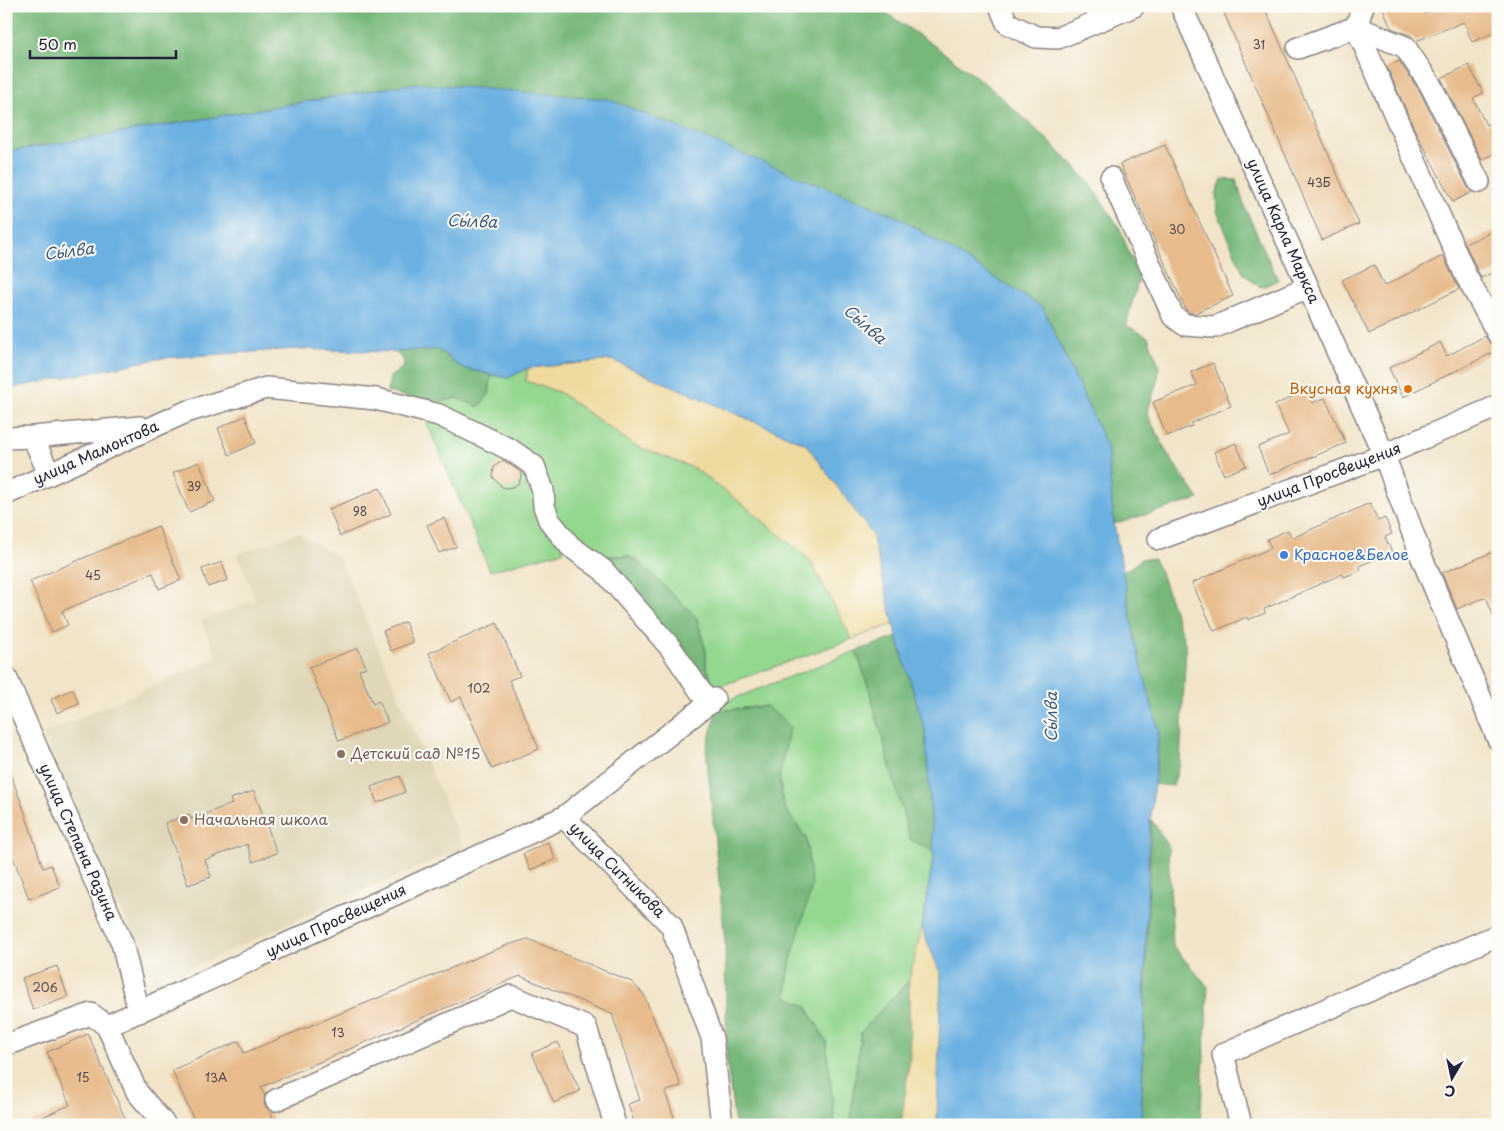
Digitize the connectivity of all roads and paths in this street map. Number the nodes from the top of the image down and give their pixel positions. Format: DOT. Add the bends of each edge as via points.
graph roads {
  1 [pos="1000,6"];
  2 [pos="1134,6"];
  3 [pos="1182,6"];
  4 [pos="1363,6"];
  5 [pos="1356,27"];
  6 [pos="1298,48"];
  7 [pos="1111,178"];
  8 [pos="1479,182"];
  9 [pos="1308,287"];
  10 [pos="1498,334"];
  11 [pos="1498,406"];
  12 [pos="158,425"];
  13 [pos="33,437"];
  14 [pos="6,438"];
  15 [pos="1384,455"];
  16 [pos="49,474"];
  17 [pos="6,494"];
  18 [pos="1158,539"];
  19 [pos="6,677"];
  20 [pos="712,702"];
  21 [pos="1498,739"];
  22 [pos="564,817"];
  23 [pos="1498,935"];
  24 [pos="139,1012"];
  25 [pos="108,1026"];
  26 [pos="6,1046"];
  27 [pos="276,1100"];
  28 [pos="165,1125"];
  29 [pos="616,1125"];
  30 [pos="722,1125"];
  31 [pos="1240,1125"];
  1 -- 2 [label="street" via="1007,24 1036,37 1058,38"];
  3 -- 9 [label="street, улица Карла Маркса"];
  4 -- 5 [label="street"];
  5 -- 6 [label="street"];
  5 -- 8 [label="street" via="1405,47 1430,84"];
  5 -- 10 [label="street" via="1466,276"];
  7 -- 9 [label="street" via="1173,316 1185,325 1215,327"];
  9 -- 15 [label="street, улица Карла Маркса"];
  11 -- 15 [label="street, улица Просвещения"];
  12 -- 13 [label="street"];
  12 -- 16 [label="street, улица Мамонтова"];
  12 -- 20 [label="street, улица Мамонтова" via="186,412 266,388 376,399 439,415 511,450 534,466 549,520 570,546 603,570 670,646"];
  13 -- 14 [label="street"];
  13 -- 16 [label="street"];
  15 -- 18 [label="street, улица Просвещения"];
  15 -- 21 [label="street, улица Карла Маркса" via="1422,558"];
  16 -- 17 [label="street, улица Мамонтова"];
  19 -- 24 [label="street, улица Степана Разина" via="122,943"];
  20 -- 22 [label="street, улица Просвещения"];
  22 -- 24 [label="street, улица Просвещения"];
  22 -- 30 [label="street, улица Ситникова" via="671,924 712,1038"];
  23 -- 31 [label="street" via="1223,1054"];
  24 -- 25 [label="street, улица Просвещения"];
  25 -- 26 [label="street" via="92,1014"];
  25 -- 28 [label="street" via="137,1092"];
  27 -- 29 [label="street" via="511,996 586,1027"];
}
